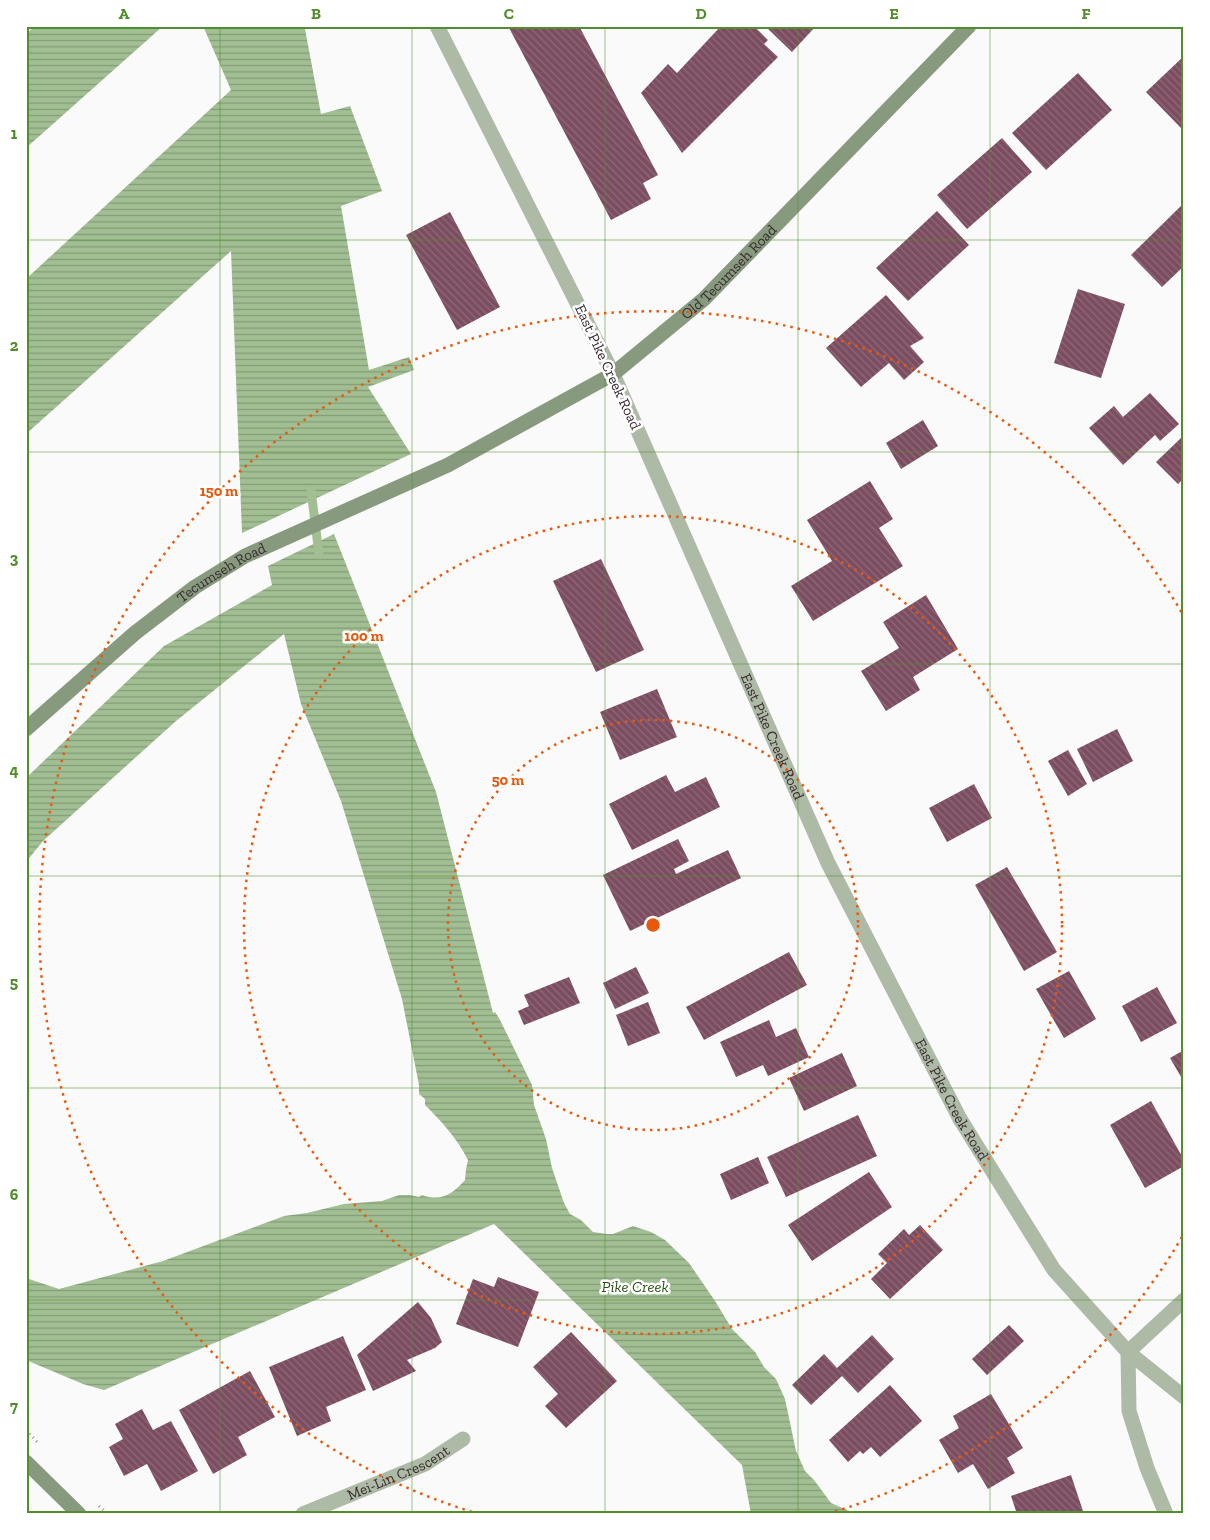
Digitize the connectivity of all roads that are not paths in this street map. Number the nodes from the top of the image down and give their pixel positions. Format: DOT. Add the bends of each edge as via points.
graph roads {
  1 [pos="437,26"];
  2 [pos="969,26"];
  3 [pos="613,374"];
  4 [pos="448,465"];
  5 [pos="26,729"];
  6 [pos="1184,1300"];
  7 [pos="1128,1352"];
  8 [pos="1184,1397"];
  9 [pos="463,1439"];
  10 [pos="26,1462"];
  11 [pos="79,1514"];
  12 [pos="303,1514"];
  13 [pos="1166,1514"];
  1 -- 3 [label="street, East Pike Creek Road"];
  2 -- 3 [label="main road, Old Tecumseh Road" via="704,299"];
  3 -- 4 [label="main road, Old Tecumseh Road"];
  3 -- 7 [label="street, East Pike Creek Road" via="828,863 960,1119 1054,1270"];
  4 -- 5 [label="main road, Tecumseh Road" via="245,556 195,587 135,633"];
  6 -- 7 [label="street"];
  7 -- 8 [label="street, East Pike Creek Road"];
  7 -- 13 [label="street" via="1129,1410"];
  9 -- 12 [label="street, Mei-Lin Crescent" via="425,1464"];
  10 -- 11 [label="main road"];
}
